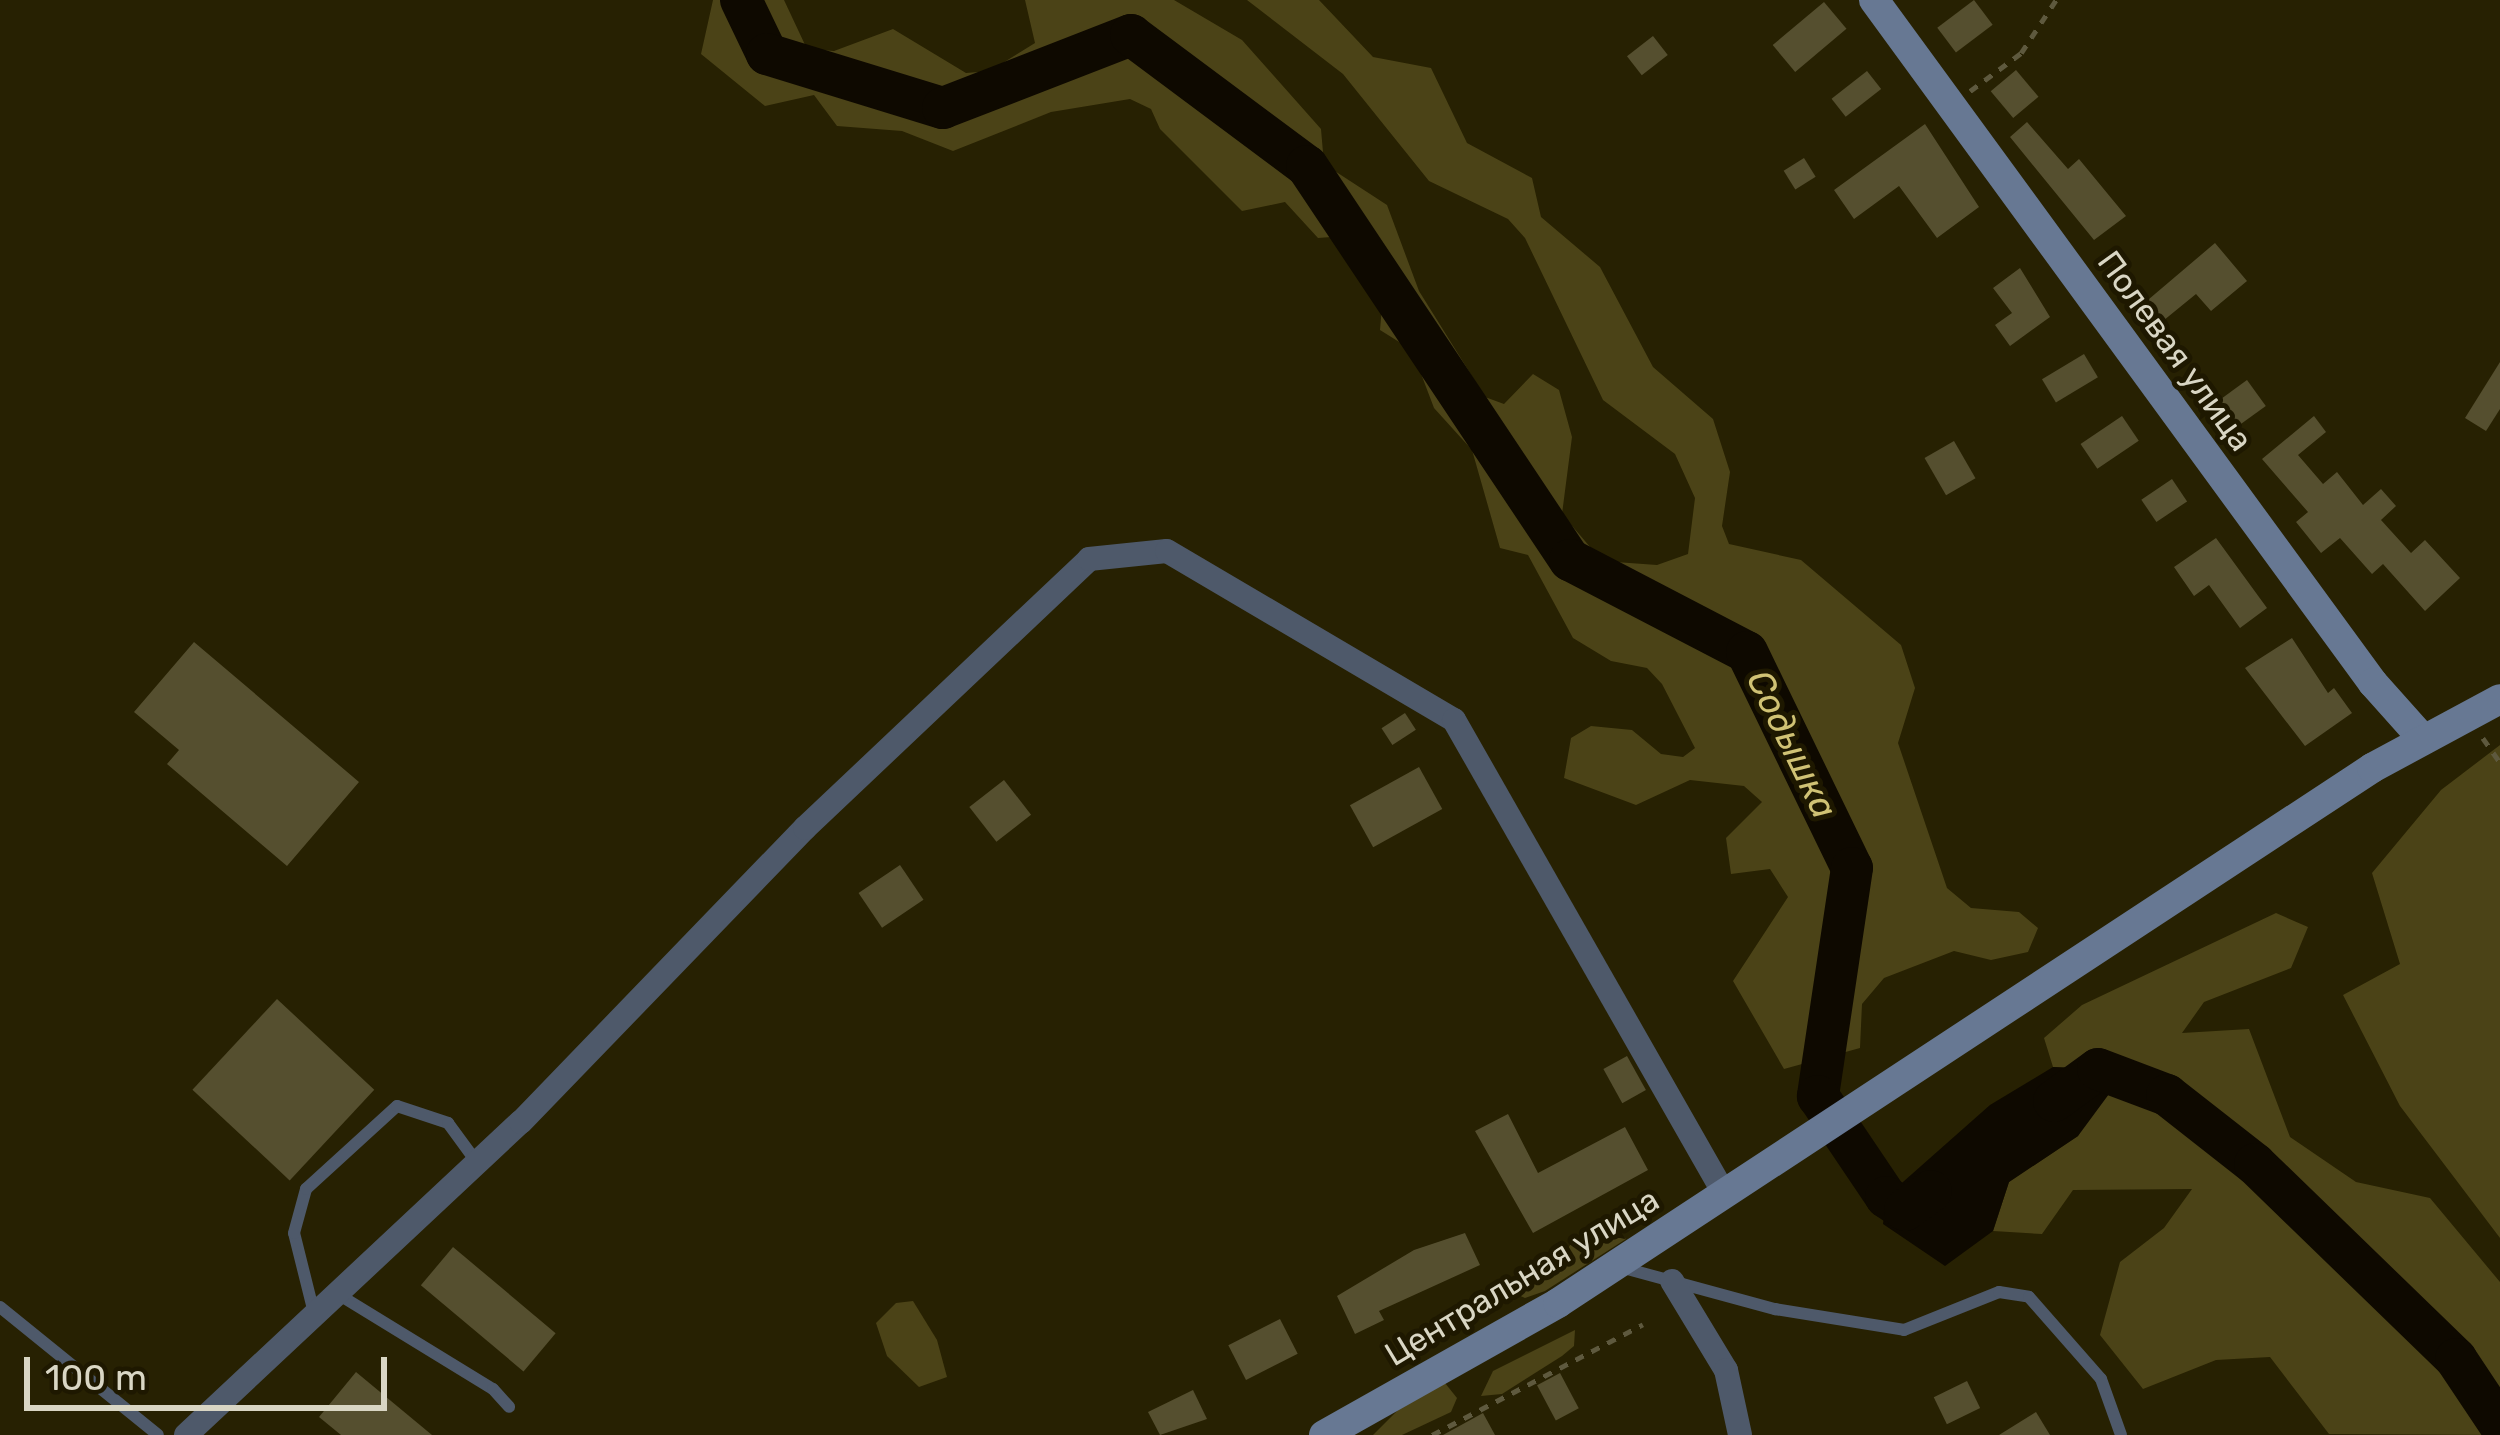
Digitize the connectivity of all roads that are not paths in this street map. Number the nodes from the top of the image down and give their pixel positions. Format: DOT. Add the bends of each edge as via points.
graph roads {
  1 [pos="1874,0"];
  2 [pos="2500,699"];
  3 [pos="2424,740"];
  4 [pos="478,1164"];
  5 [pos="1725,1196"];
  6 [pos="1615,1266"];
  7 [pos="1672,1281"];
  8 [pos="341,1295"];
  9 [pos="0,1307"];
  10 [pos="315,1320"];
  11 [pos="509,1407"];
  12 [pos="158,1435"];
  13 [pos="186,1435"];
  14 [pos="1324,1435"];
  15 [pos="1740,1435"];
  16 [pos="2121,1435"];
  1 -- 3 [label="street, Полевая улица"];
  2 -- 3 [label="street, Центральная улица"];
  3 -- 5 [label="street, Центральная улица"];
  4 -- 5 [label="street" via="805,828 1089,559 1167,551 1454,720"];
  4 -- 8 [label="street"];
  4 -- 10 [label="lane" via="448,1123 397,1106 306,1189 294,1233"];
  5 -- 6 [label="street, Центральная улица"];
  6 -- 7 [label="lane"];
  6 -- 14 [label="street, Центральная улица"];
  7 -- 15 [label="street" via="1726,1370"];
  7 -- 16 [label="lane" via="1904,1330 1999,1292 2029,1297 2101,1378"];
  8 -- 10 [label="street"];
  8 -- 11 [label="lane" via="493,1389"];
  9 -- 12 [label="lane"];
  10 -- 13 [label="street"];
}
